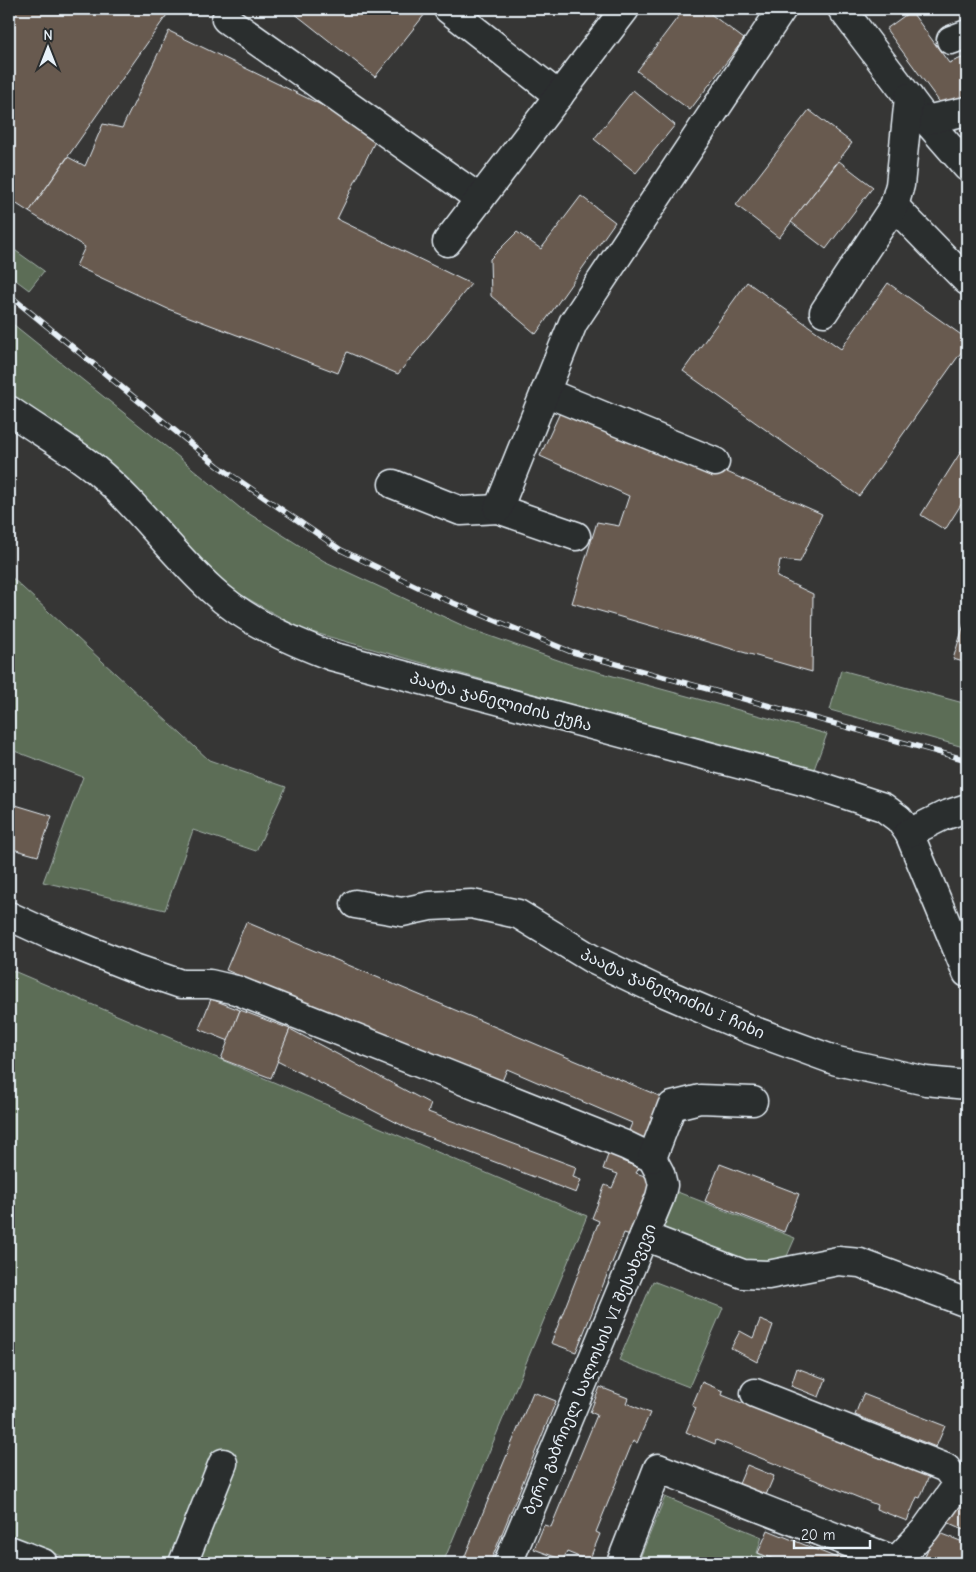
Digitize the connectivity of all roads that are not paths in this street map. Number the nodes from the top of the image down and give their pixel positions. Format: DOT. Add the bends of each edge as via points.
graph roads {
  1 [pos="448,9"];
  2 [pos="625,9"];
  3 [pos="782,9"];
  4 [pos="842,9"];
  5 [pos="226,19"];
  6 [pos="559,96"];
  7 [pos="909,97"];
  8 [pos="967,111"];
  9 [pos="926,120"];
  10 [pos="967,167"];
  11 [pos="480,199"];
  12 [pos="894,206"];
  13 [pos="447,242"];
  14 [pos="967,281"];
  15 [pos="824,312"];
  16 [pos="545,392"];
  17 [pos="9,410"];
  18 [pos="715,462"];
  19 [pos="393,484"];
  20 [pos="498,509"];
  21 [pos="576,536"];
  22 [pos="967,808"];
  23 [pos="909,833"];
  24 [pos="355,904"];
  25 [pos="9,916"];
  26 [pos="967,973"];
  27 [pos="967,1085"];
  28 [pos="753,1101"];
  29 [pos="656,1165"];
  30 [pos="644,1236"];
  31 [pos="967,1303"];
  32 [pos="755,1392"];
  33 [pos="223,1463"];
  34 [pos="9,1550"];
  35 [pos="510,1562"];
  36 [pos="896,1562"];
  37 [pos="43,1563"];
  38 [pos="182,1563"];
  39 [pos="621,1563"];
  1 -- 6 [label="street"];
  2 -- 6 [label="street"];
  3 -- 16 [label="street" via="573,323"];
  4 -- 7 [label="street"];
  5 -- 11 [label="street"];
  6 -- 11 [label="street"];
  7 -- 9 [label="street"];
  7 -- 12 [label="street" via="900,185"];
  8 -- 9 [label="street"];
  9 -- 10 [label="street"];
  11 -- 13 [label="street"];
  12 -- 14 [label="street"];
  12 -- 15 [label="street"];
  16 -- 18 [label="street"];
  16 -- 20 [label="street"];
  17 -- 23 [label="street, პაატა ჯანელიძის ქუჩა" via="96,470 213,591 251,620 297,643 331,656 859,798 884,807"];
  19 -- 20 [label="street" via="461,510"];
  20 -- 21 [label="street"];
  22 -- 23 [label="street"];
  23 -- 26 [label="street, პაატა ჯანელიძის ქუჩა"];
  24 -- 27 [label="street, პაატა ჯანელიძის I ჩიხი" via="402,912 430,906 472,904 518,914 592,959 749,1029 837,1061 926,1081"];
  25 -- 29 [label="street" via="181,984 210,984 236,990 607,1138"];
  28 -- 29 [label="street" via="700,1098 672,1106"];
  29 -- 30 [label="street, ბერი გაბრიელ სალოსის VI შესახვევი" via="662,1191"];
  30 -- 31 [label="street" via="743,1274 768,1275 838,1261 860,1263"];
  30 -- 35 [label="street, ბერი გაბრიელ სალოსის VI შესახვევი"];
  32 -- 36 [label="street" via="946,1468 958,1484 925,1530"];
  33 -- 38 [label="street"];
  34 -- 37 [label="street"];
  36 -- 39 [label="street" via="658,1468"];
}
